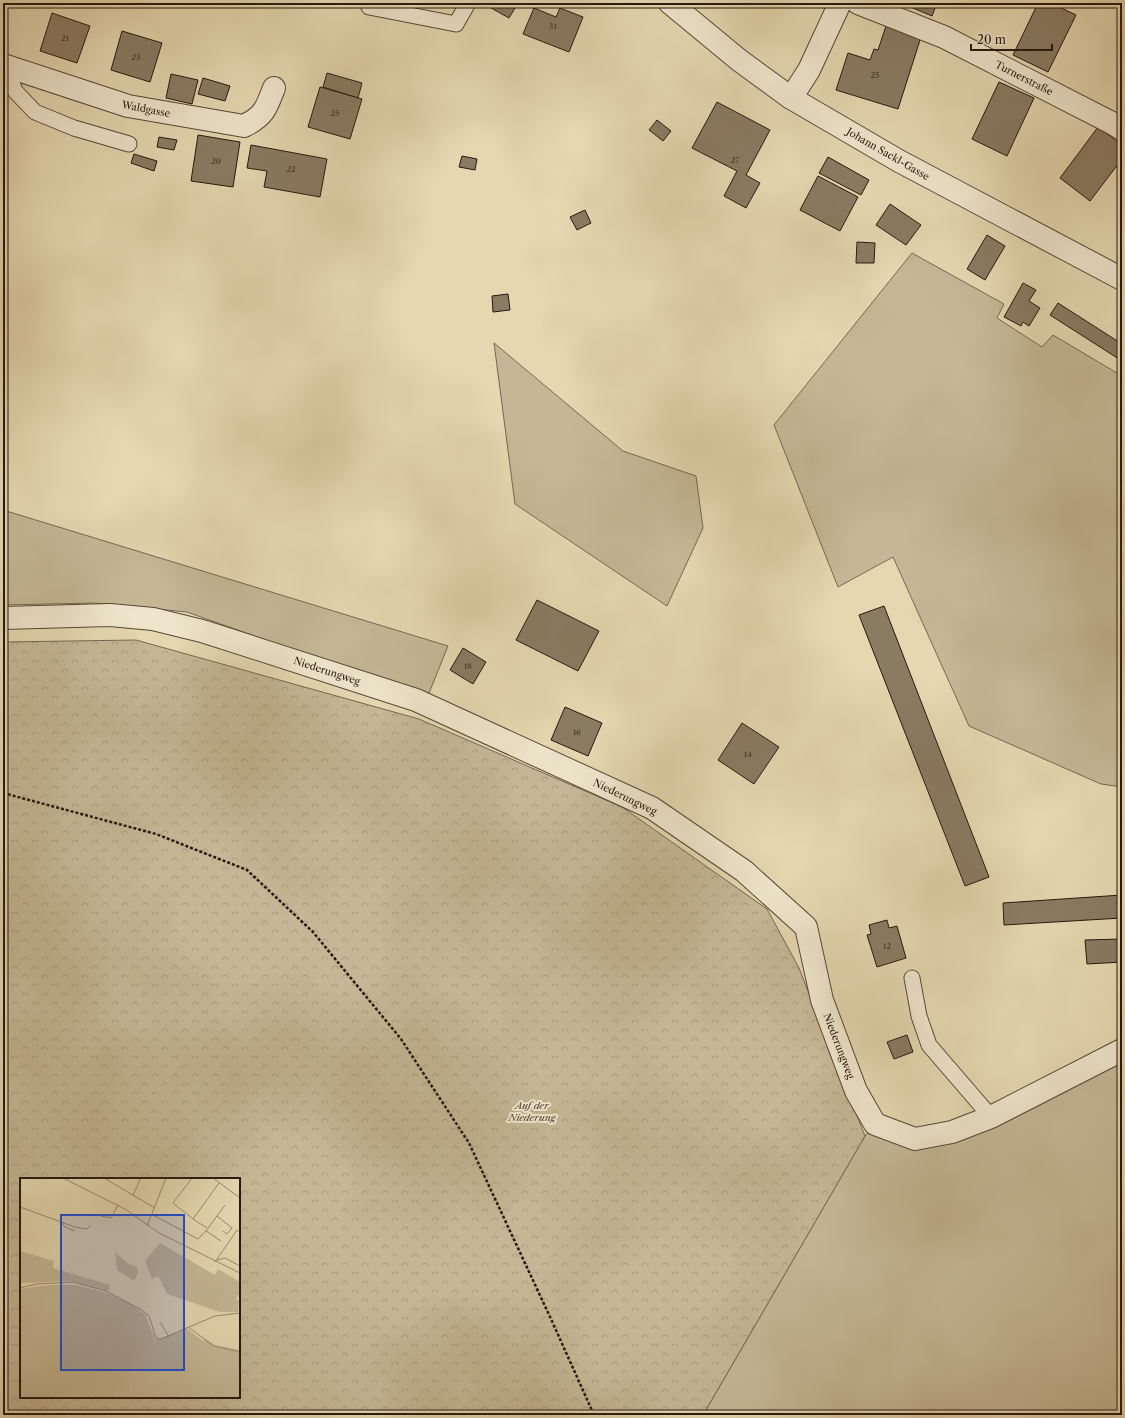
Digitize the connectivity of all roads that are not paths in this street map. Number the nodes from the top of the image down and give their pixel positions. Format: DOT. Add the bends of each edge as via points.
graph roads {
  1 [pos="468,3"];
  2 [pos="670,3"];
  3 [pos="840,3"];
  4 [pos="858,3"];
  5 [pos="370,7"];
  6 [pos="5,65"];
  7 [pos="274,88"];
  8 [pos="792,98"];
  9 [pos="1122,130"];
  10 [pos="129,144"];
  11 [pos="1122,279"];
  12 [pos="3,618"];
  13 [pos="912,978"];
  14 [pos="1122,1050"];
  15 [pos="991,1117"];
  1 -- 5 [label="lane" via="456,24"];
  2 -- 8 [label="street, Johann Sackl-Gasse" via="739,60"];
  3 -- 8 [label="street" via="809,70"];
  4 -- 9 [label="street, Turnerstraße" via="944,37"];
  6 -- 7 [label="street, Waldgasse" via="128,106 244,126 258,119"];
  6 -- 10 [label="lane" via="15,91 35,112 74,128"];
  8 -- 11 [label="street, Johann Sackl-Gasse" via="899,161"];
  12 -- 15 [label="street, Niederungweg" via="110,615 153,619 202,632 416,700 652,808 744,871 806,927 822,1000 856,1091 875,1124 915,1139 952,1132"];
  13 -- 15 [label="lane" via="918,1016 930,1045"];
  14 -- 15 [label="street, Niederungweg"];
}
